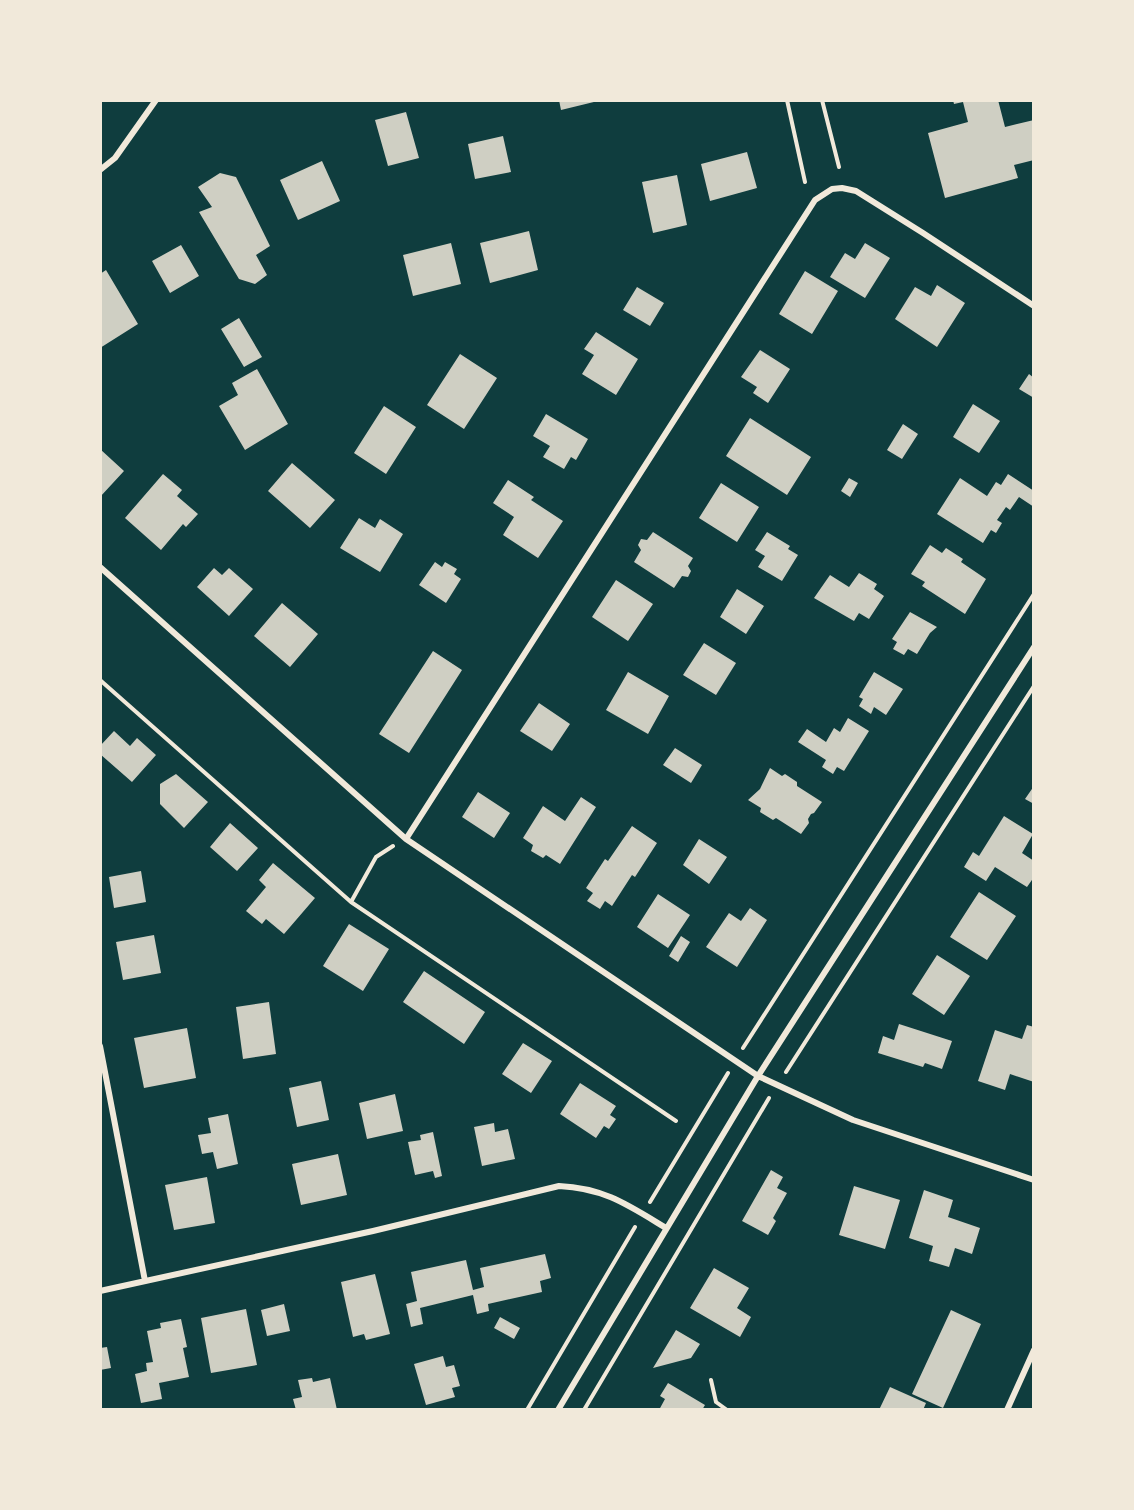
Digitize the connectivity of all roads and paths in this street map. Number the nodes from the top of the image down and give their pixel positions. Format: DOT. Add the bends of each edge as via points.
graph roads {
  1 [pos="156,100"];
  2 [pos="787,100"];
  3 [pos="822,100"];
  4 [pos="839,167"];
  5 [pos="100,170"];
  6 [pos="805,182"];
  7 [pos="1034,306"];
  8 [pos="100,567"];
  9 [pos="1034,594"];
  10 [pos="1034,647"];
  11 [pos="100,680"];
  12 [pos="1034,686"];
  13 [pos="406,839"];
  14 [pos="351,902"];
  15 [pos="755,1029"];
  16 [pos="806,1040"];
  17 [pos="100,1046"];
  18 [pos="758,1076"];
  19 [pos="716,1092"];
  20 [pos="757,1117"];
  21 [pos="676,1120"];
  22 [pos="1034,1180"];
  23 [pos="659,1188"];
  24 [pos="666,1228"];
  25 [pos="627,1241"];
  26 [pos="145,1281"];
  27 [pos="100,1291"];
  28 [pos="1034,1350"];
  29 [pos="711,1380"];
  30 [pos="527,1410"];
  31 [pos="558,1410"];
  32 [pos="584,1410"];
  33 [pos="726,1410"];
  34 [pos="1007,1410"];
  1 -- 5 [label="street" via="115,158"];
  2 -- 6 [label="path"];
  3 -- 4 [label="path"];
  7 -- 13 [label="street" via="856,191 832,189 815,200"];
  8 -- 13 [label="street"];
  9 -- 15 [label="path"];
  10 -- 18 [label="street"];
  11 -- 14 [label="path"];
  12 -- 16 [label="path"];
  13 -- 14 [label="path" via="375,857"];
  13 -- 18 [label="street"];
  14 -- 21 [label="path"];
  17 -- 26 [label="street"];
  18 -- 22 [label="street" via="853,1119"];
  18 -- 24 [label="street"];
  19 -- 23 [label="path"];
  20 -- 32 [label="path"];
  24 -- 26 [label="street" via="604,1193 559,1186"];
  24 -- 31 [label="street"];
  25 -- 30 [label="path"];
  26 -- 27 [label="street"];
  28 -- 34 [label="street"];
  29 -- 33 [label="path" via="716,1402"];
}
